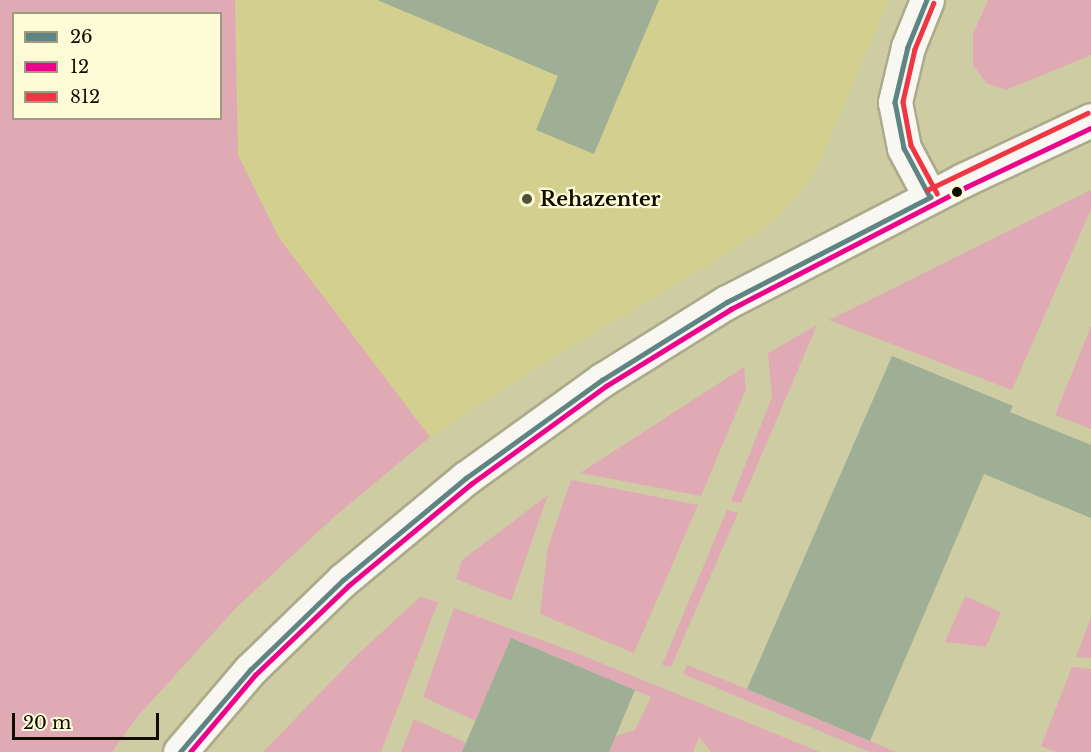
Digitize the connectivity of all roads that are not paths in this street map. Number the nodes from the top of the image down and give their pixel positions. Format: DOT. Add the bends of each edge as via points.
graph roads {
  1 [pos="927,0"];
  2 [pos="1091,120"];
  3 [pos="930,197"];
  4 [pos="180,752"];
  1 -- 3 [label="main road" via="908,47 895,102 904,148"];
  2 -- 3 [label="main road"];
  3 -- 4 [label="main road" via="726,302 602,380 466,478 343,580 250,670"];
}
